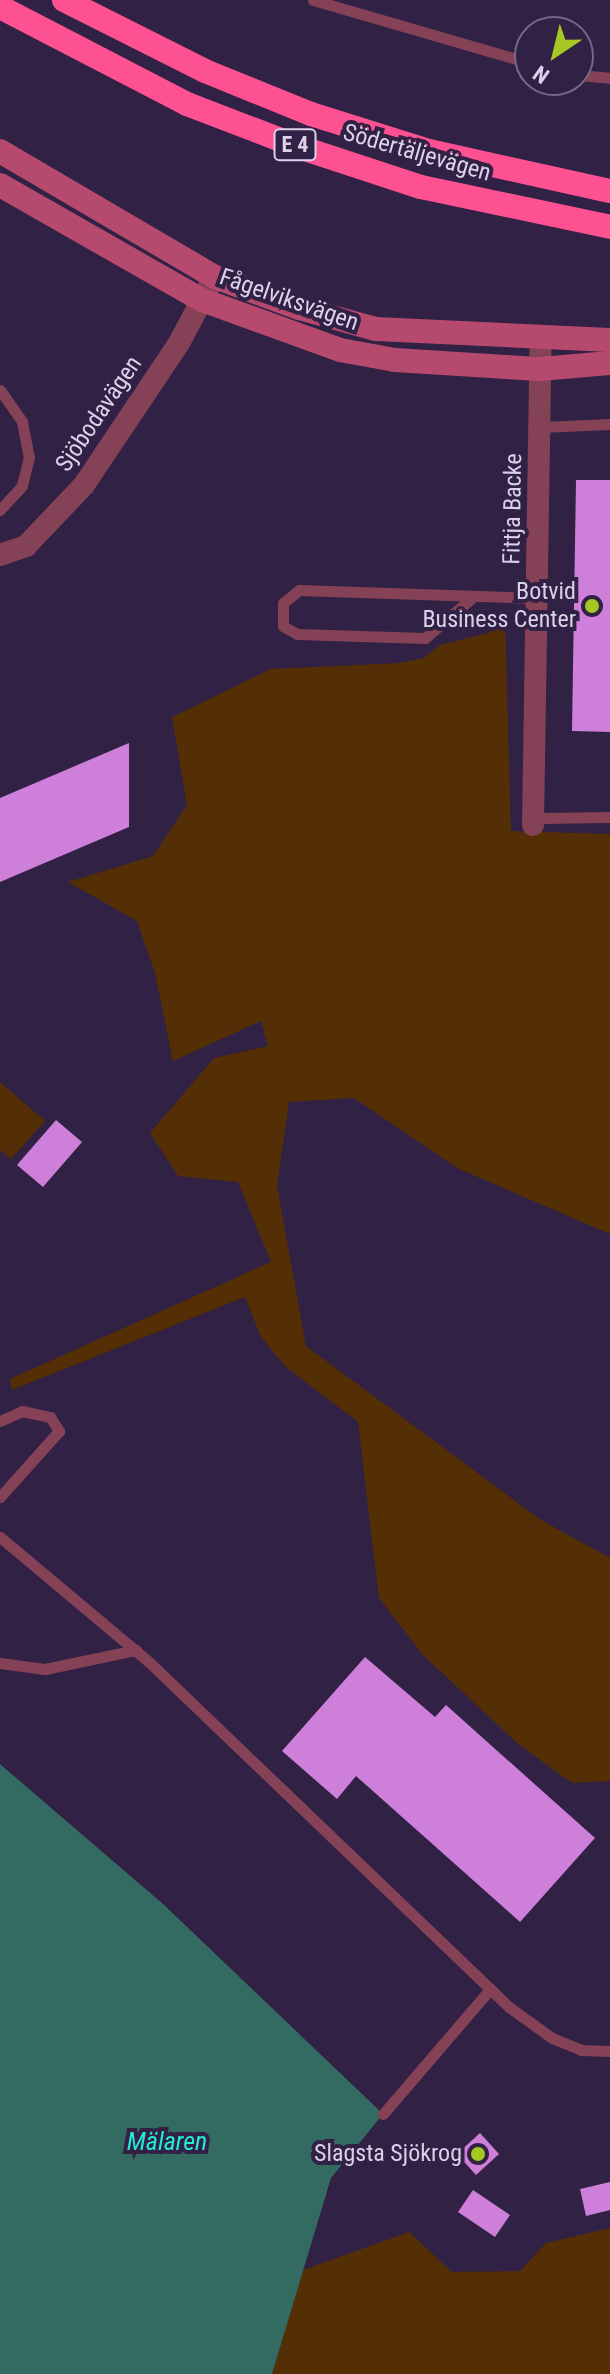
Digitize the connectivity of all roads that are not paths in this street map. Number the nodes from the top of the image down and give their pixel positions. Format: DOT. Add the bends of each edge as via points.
graph roads {
  1 [pos="64,0"];
  2 [pos="313,0"];
  3 [pos="0,7"];
  4 [pos="514,58"];
  5 [pos="0,151"];
  6 [pos="0,185"];
  7 [pos="610,191"];
  8 [pos="610,227"];
  9 [pos="215,277"];
  10 [pos="202,300"];
  11 [pos="541,339"];
  12 [pos="610,340"];
  13 [pos="610,363"];
  14 [pos="540,369"];
  15 [pos="0,390"];
  16 [pos="610,424"];
  17 [pos="541,427"];
  18 [pos="0,510"];
  19 [pos="0,555"];
  20 [pos="474,596"];
  21 [pos="537,598"];
  22 [pos="610,817"];
  23 [pos="533,825"];
  24 [pos="0,1421"];
  25 [pos="0,1497"];
  26 [pos="0,1537"];
  27 [pos="136,1650"];
  28 [pos="0,1663"];
  29 [pos="490,1989"];
  30 [pos="610,2051"];
  31 [pos="383,2114"];
  1 -- 7 [label="highway, Södertäljevägen / E 4" via="205,71 311,114 429,151"];
  2 -- 4 [label="lane"];
  3 -- 8 [label="highway, Södertäljevägen / E 4" via="187,104 299,147 421,187"];
  5 -- 9 [label="main road, Fågelviksvägen"];
  6 -- 10 [label="main road, Fågelviksvägen"];
  9 -- 10 [label="street, Sjöbodavägen"];
  9 -- 11 [label="main road, Fågelviksvägen" via="376,329"];
  10 -- 14 [label="main road, Fågelviksvägen" via="340,350 395,360"];
  10 -- 19 [label="street, Sjöbodavägen" via="84,485 26,546"];
  11 -- 12 [label="main road, Fågelviksvägen"];
  11 -- 14 [label="street, Fittja Backe"];
  13 -- 14 [label="main road, Fågelviksvägen"];
  14 -- 17 [label="street, Fittja Backe"];
  15 -- 18 [label="lane" via="22,422 29,457 22,486"];
  16 -- 17 [label="lane"];
  17 -- 21 [label="street, Fittja Backe"];
  20 -- 20 [label="lane" via="299,590 283,603 283,626 297,634 425,638"];
  20 -- 21 [label="lane"];
  21 -- 23 [label="street, Fittja Backe"];
  22 -- 23 [label="lane" via="543,818"];
  24 -- 25 [label="lane" via="22,1411 50,1417 59,1431"];
  26 -- 27 [label="lane"];
  27 -- 28 [label="lane" via="45,1669"];
  27 -- 29 [label="lane"];
  29 -- 30 [label="lane" via="552,2038 581,2050"];
  29 -- 31 [label="lane"];
}
